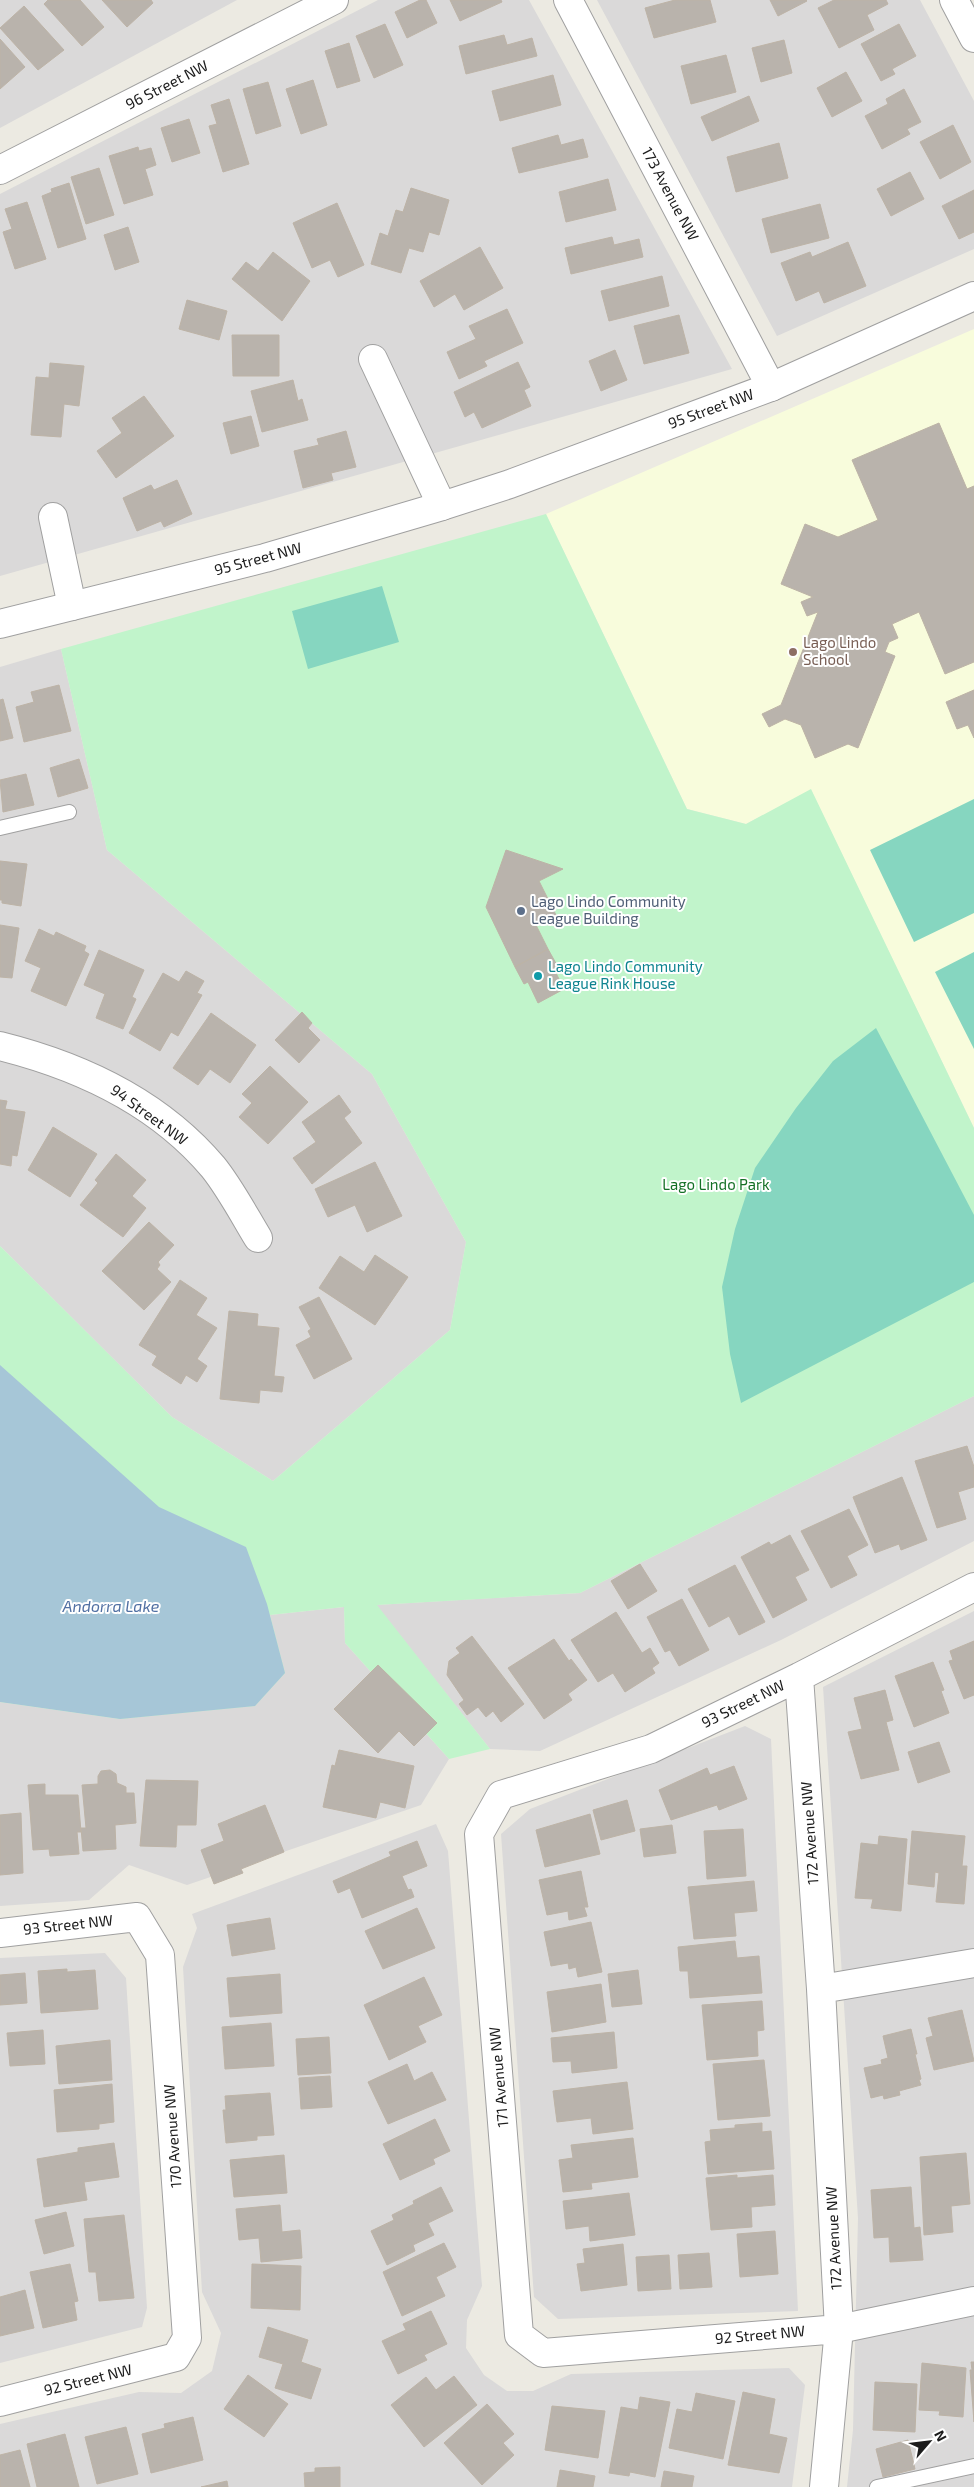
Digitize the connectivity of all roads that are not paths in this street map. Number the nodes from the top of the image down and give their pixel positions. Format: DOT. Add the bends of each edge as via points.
graph roads {
  1 [pos="334,0"];
  2 [pos="568,0"];
  3 [pos="954,0"];
  4 [pos="974,38"];
  5 [pos="0,170"];
  6 [pos="974,296"];
  7 [pos="373,359"];
  8 [pos="772,387"];
  9 [pos="442,506"];
  10 [pos="53,517"];
  11 [pos="72,606"];
  12 [pos="0,624"];
  13 [pos="69,812"];
  14 [pos="0,828"];
  15 [pos="0,1046"];
  16 [pos="258,1238"];
  17 [pos="974,1587"];
  18 [pos="799,1677"];
  19 [pos="501,1794"];
  20 [pos="137,1918"];
  21 [pos="0,1933"];
  22 [pos="974,1964"];
  23 [pos="821,1989"];
  24 [pos="974,2301"];
  25 [pos="839,2329"];
  26 [pos="543,2353"];
  27 [pos="176,2357"];
  28 [pos="0,2402"];
  29 [pos="974,2466"];
  30 [pos="824,2487"];
  31 [pos="877,2487"];
  1 -- 5 [label="street, 96 Street NW"];
  2 -- 8 [label="street, 173 Avenue NW"];
  3 -- 4 [label="street"];
  6 -- 8 [label="street, 95 Street NW"];
  7 -- 9 [label="street"];
  8 -- 9 [label="street, 95 Street NW"];
  9 -- 11 [label="street, 95 Street NW" via="266,558"];
  10 -- 11 [label="street"];
  11 -- 12 [label="street, 95 Street NW"];
  13 -- 14 [label="lane"];
  15 -- 16 [label="street, 94 Street NW" via="42,1056 86,1074 121,1092 163,1122 213,1168"];
  17 -- 18 [label="street, 93 Street NW"];
  18 -- 19 [label="street, 93 Street NW" via="651,1749"];
  18 -- 23 [label="street, 172 Avenue NW"];
  19 -- 26 [label="street, 171 Avenue NW" via="479,1834 519,2335"];
  20 -- 21 [label="street, 93 Street NW"];
  20 -- 27 [label="street, 170 Avenue NW" via="160,1955 187,2338"];
  22 -- 23 [label="street"];
  23 -- 25 [label="street, 172 Avenue NW"];
  24 -- 25 [label="street, 92 Street NW"];
  25 -- 26 [label="street, 92 Street NW"];
  25 -- 30 [label="street, 172 Avenue NW"];
  27 -- 28 [label="street, 92 Street NW"];
  29 -- 31 [label="lane"];
}
